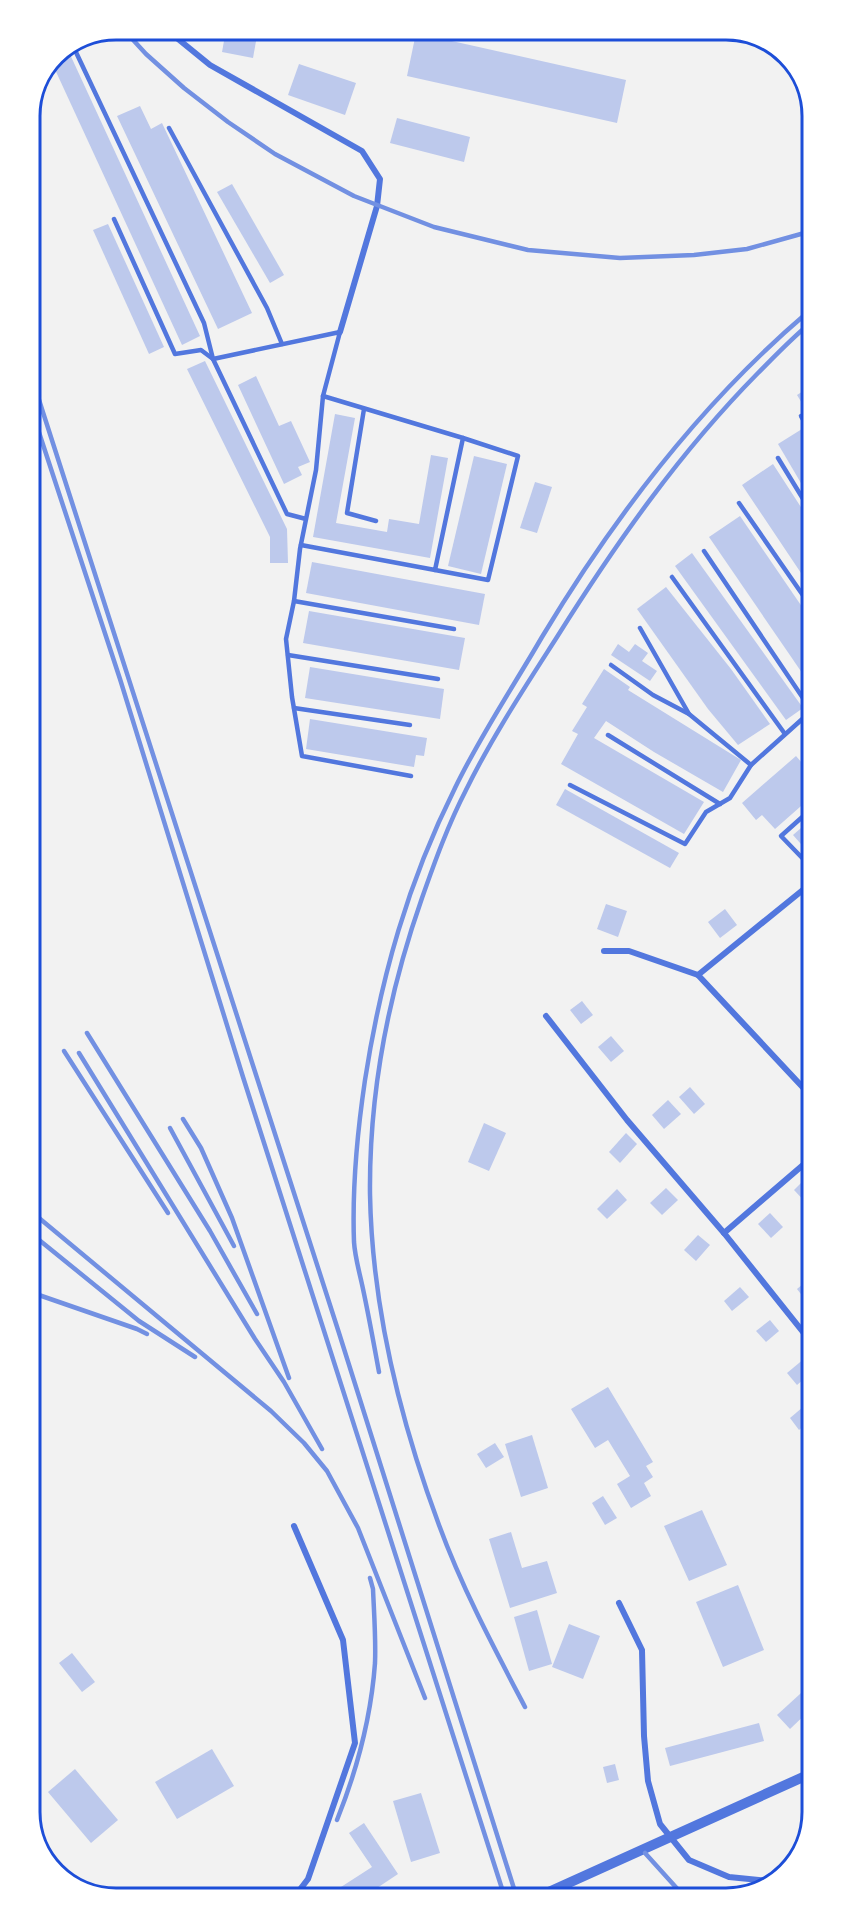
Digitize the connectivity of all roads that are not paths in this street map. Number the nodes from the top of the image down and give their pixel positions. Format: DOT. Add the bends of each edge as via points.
graph roads {
  1 [pos="181,41"];
  2 [pos="76,52"];
  3 [pos="169,128"];
  4 [pos="114,219"];
  5 [pos="340,332"];
  6 [pos="282,344"];
  7 [pos="213,359"];
  8 [pos="323,396"];
  9 [pos="364,409"];
  10 [pos="463,438"];
  11 [pos="778,458"];
  12 [pos="802,497"];
  13 [pos="738,503"];
  14 [pos="306,519"];
  15 [pos="376,521"];
  16 [pos="301,545"];
  17 [pos="704,551"];
  18 [pos="435,570"];
  19 [pos="672,577"];
  20 [pos="802,594"];
  21 [pos="294,601"];
  22 [pos="640,628"];
  23 [pos="454,629"];
  24 [pos="288,655"];
  25 [pos="610,665"];
  26 [pos="438,679"];
  27 [pos="802,697"];
  28 [pos="294,708"];
  29 [pos="689,714"];
  30 [pos="802,719"];
  31 [pos="410,725"];
  32 [pos="785,734"];
  33 [pos="608,735"];
  34 [pos="751,765"];
  35 [pos="411,776"];
  36 [pos="570,785"];
  37 [pos="720,804"];
  38 [pos="802,817"];
  39 [pos="802,858"];
  40 [pos="802,891"];
  41 [pos="604,951"];
  42 [pos="698,975"];
  43 [pos="546,1016"];
  44 [pos="802,1086"];
  45 [pos="802,1166"];
  46 [pos="724,1233"];
  47 [pos="802,1331"];
  48 [pos="294,1526"];
  49 [pos="619,1603"];
  50 [pos="802,1778"];
  51 [pos="759,1880"];
  52 [pos="302,1887"];
  53 [pos="558,1888"];
  1 -- 5 [label="street" via="210,64 362,151 380,179 377,206"];
  2 -- 7 [label="lane" via="204,323"];
  3 -- 6 [label="lane" via="267,308"];
  4 -- 7 [label="lane" via="175,354 201,350"];
  5 -- 6 [label="lane"];
  5 -- 8 [label="lane"];
  6 -- 7 [label="lane"];
  7 -- 14 [label="lane" via="287,514"];
  8 -- 9 [label="lane"];
  8 -- 14 [label="lane" via="316,470"];
  9 -- 10 [label="lane"];
  9 -- 15 [label="lane" via="347,513"];
  10 -- 18 [label="lane"];
  10 -- 18 [label="lane" via="518,456 488,580"];
  11 -- 12 [label="lane"];
  13 -- 20 [label="lane"];
  14 -- 16 [label="lane"];
  16 -- 18 [label="lane"];
  16 -- 21 [label="lane"];
  17 -- 27 [label="lane"];
  19 -- 32 [label="lane"];
  21 -- 23 [label="lane"];
  21 -- 24 [label="lane" via="286,639"];
  22 -- 29 [label="lane"];
  24 -- 26 [label="lane"];
  24 -- 28 [label="lane"];
  25 -- 29 [label="lane"];
  28 -- 31 [label="lane"];
  28 -- 35 [label="lane" via="302,756"];
  29 -- 34 [label="lane"];
  30 -- 32 [label="lane"];
  32 -- 34 [label="lane"];
  33 -- 37 [label="lane"];
  34 -- 37 [label="lane" via="730,798"];
  36 -- 37 [label="lane" via="685,844 706,812"];
  38 -- 39 [label="lane" via="781,836"];
  40 -- 42 [label="street"];
  41 -- 42 [label="street" via="629,951"];
  42 -- 44 [label="street"];
  43 -- 46 [label="street" via="627,1120"];
  45 -- 46 [label="street"];
  46 -- 47 [label="street"];
  48 -- 52 [label="street" via="343,1640 355,1743 308,1879"];
  49 -- 51 [label="street" via="642,1650 648,1781 660,1824 689,1860 729,1877"];
  50 -- 53 [label="street"];
}
